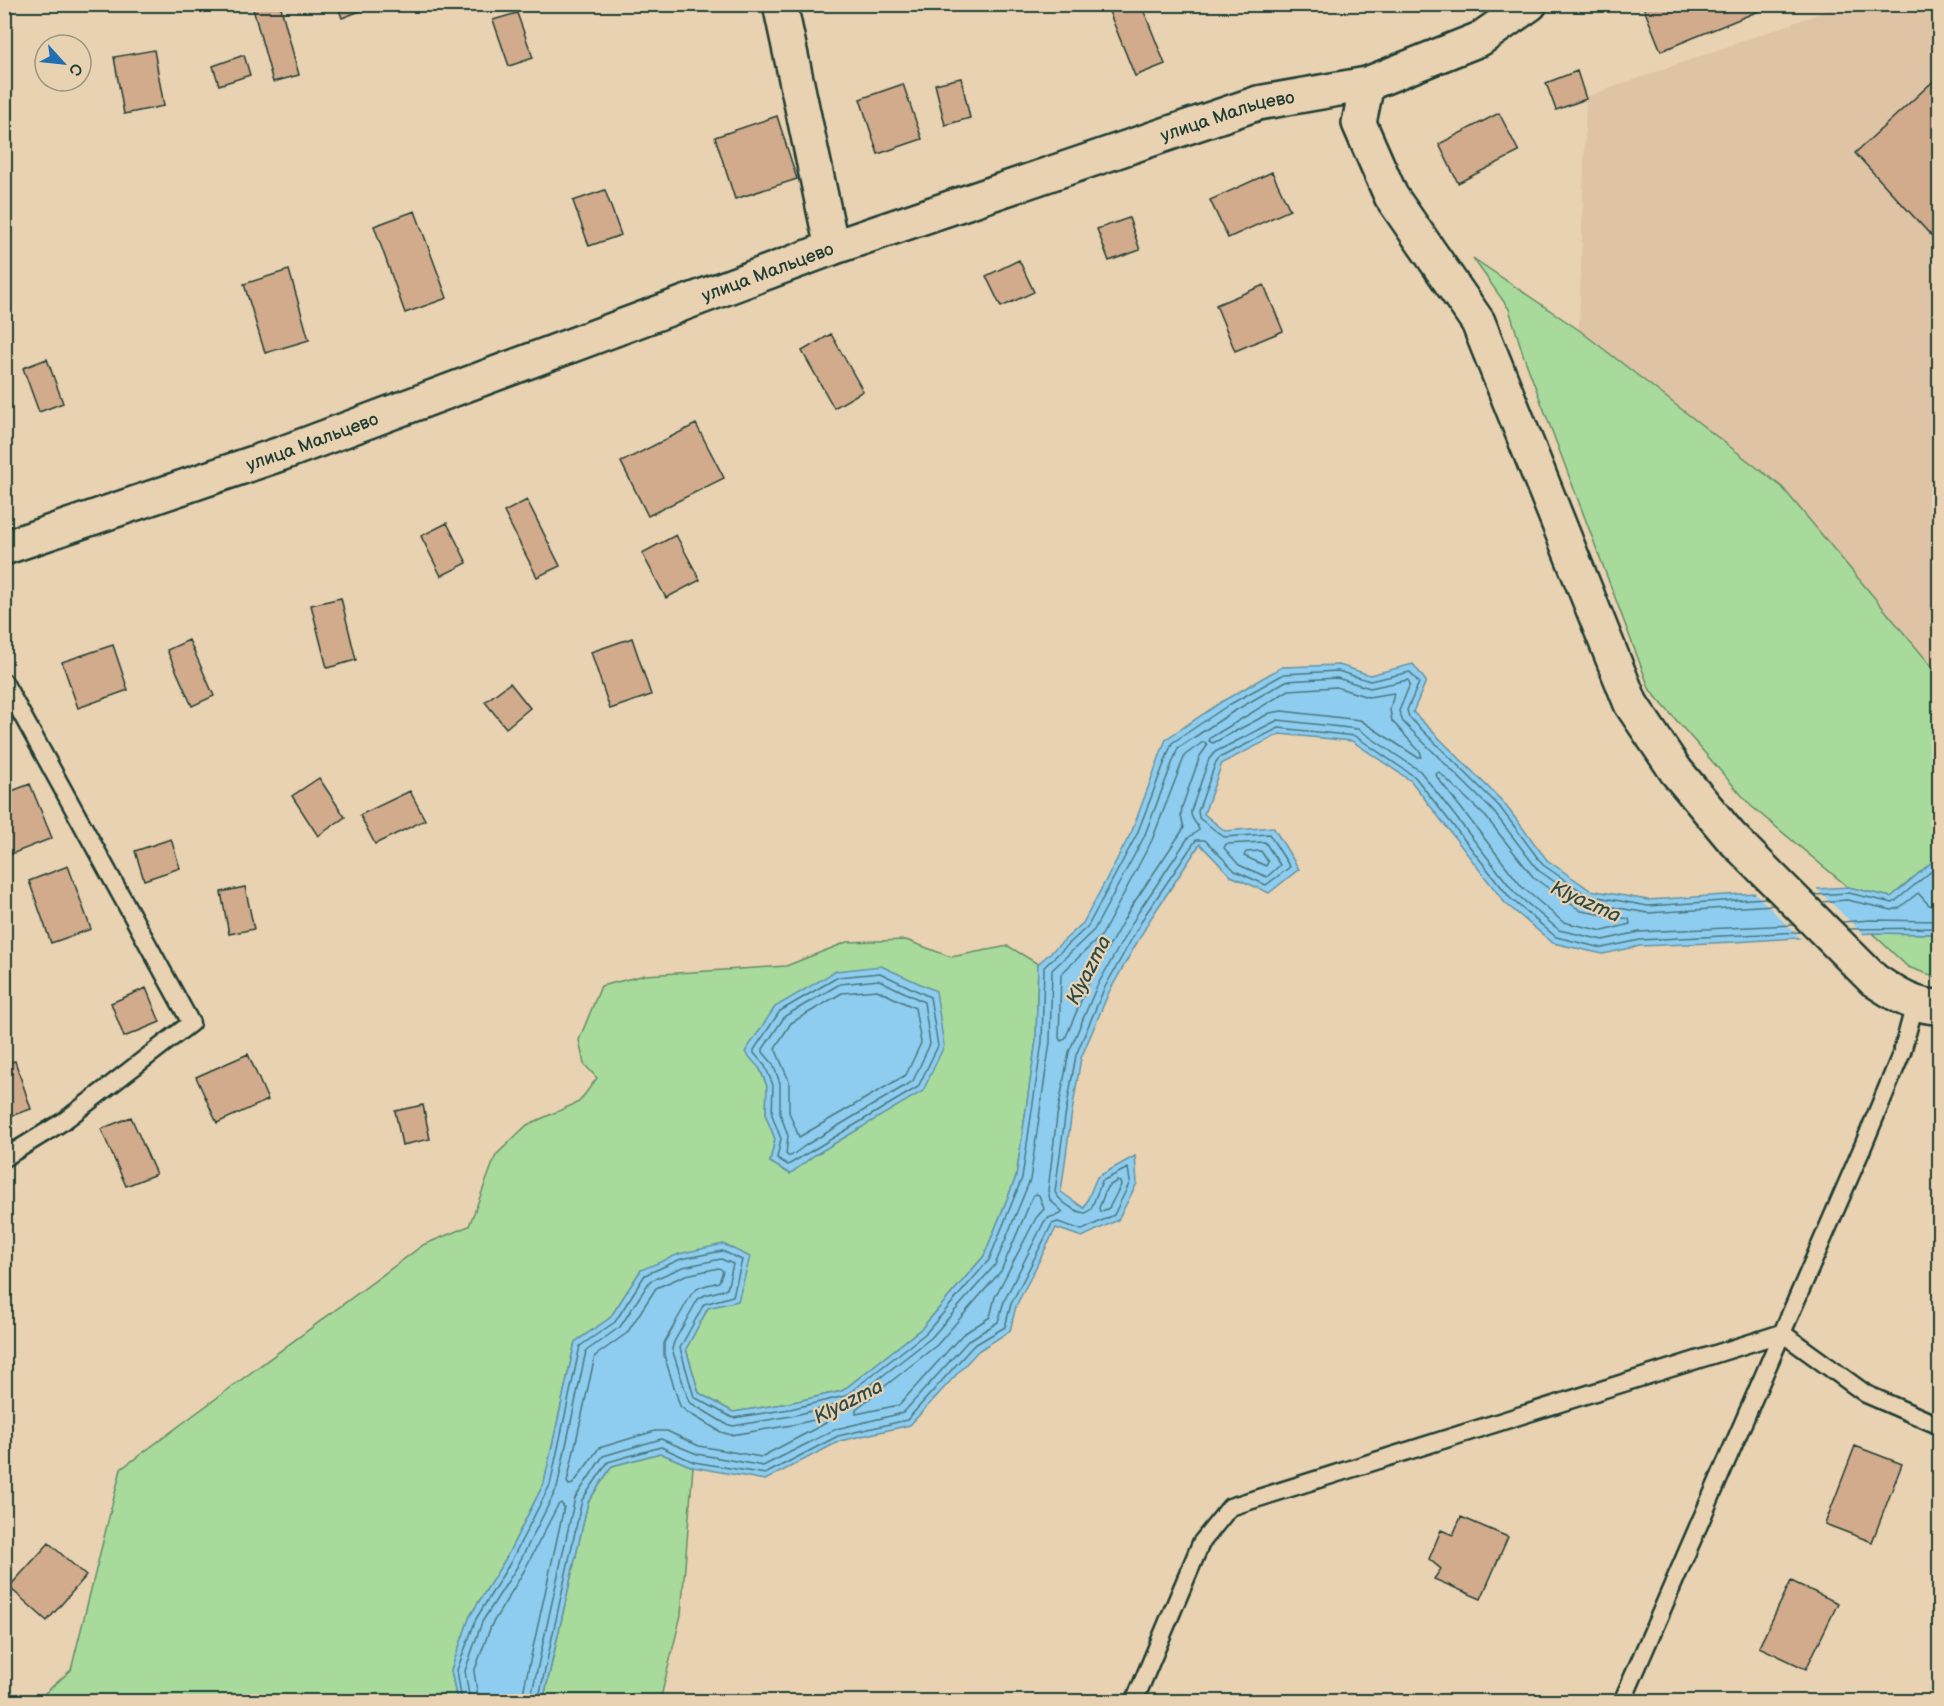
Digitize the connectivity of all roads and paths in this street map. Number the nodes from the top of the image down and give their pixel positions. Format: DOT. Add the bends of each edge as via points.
graph roads {
  1 [pos="780,4"];
  2 [pos="1530,4"];
  3 [pos="1367,84"];
  4 [pos="832,248"];
  5 [pos="4,548"];
  6 [pos="4,682"];
  7 [pos="1927,1005"];
  8 [pos="4,1158"];
  9 [pos="1782,1333"];
  10 [pos="1940,1426"];
  11 [pos="1134,1701"];
  12 [pos="1622,1701"];
  1 -- 4 [label="street"];
  2 -- 3 [label="street, улица Мальцево" via="1480,39"];
  3 -- 4 [label="street, улица Мальцево" via="1258,103"];
  3 -- 7 [label="street" via="1359,123 1390,196 1478,322 1631,704 1676,771 1730,836 1874,980 1897,995"];
  4 -- 5 [label="street, улица Мальцево" via="283,453"];
  6 -- 8 [label="lane" via="191,1023 64,1121"];
  7 -- 9 [label="lane" via="1902,1052"];
  9 -- 10 [label="lane" via="1866,1394"];
  9 -- 11 [label="lane" via="1230,1507 1201,1543"];
  9 -- 12 [label="lane"];
}
